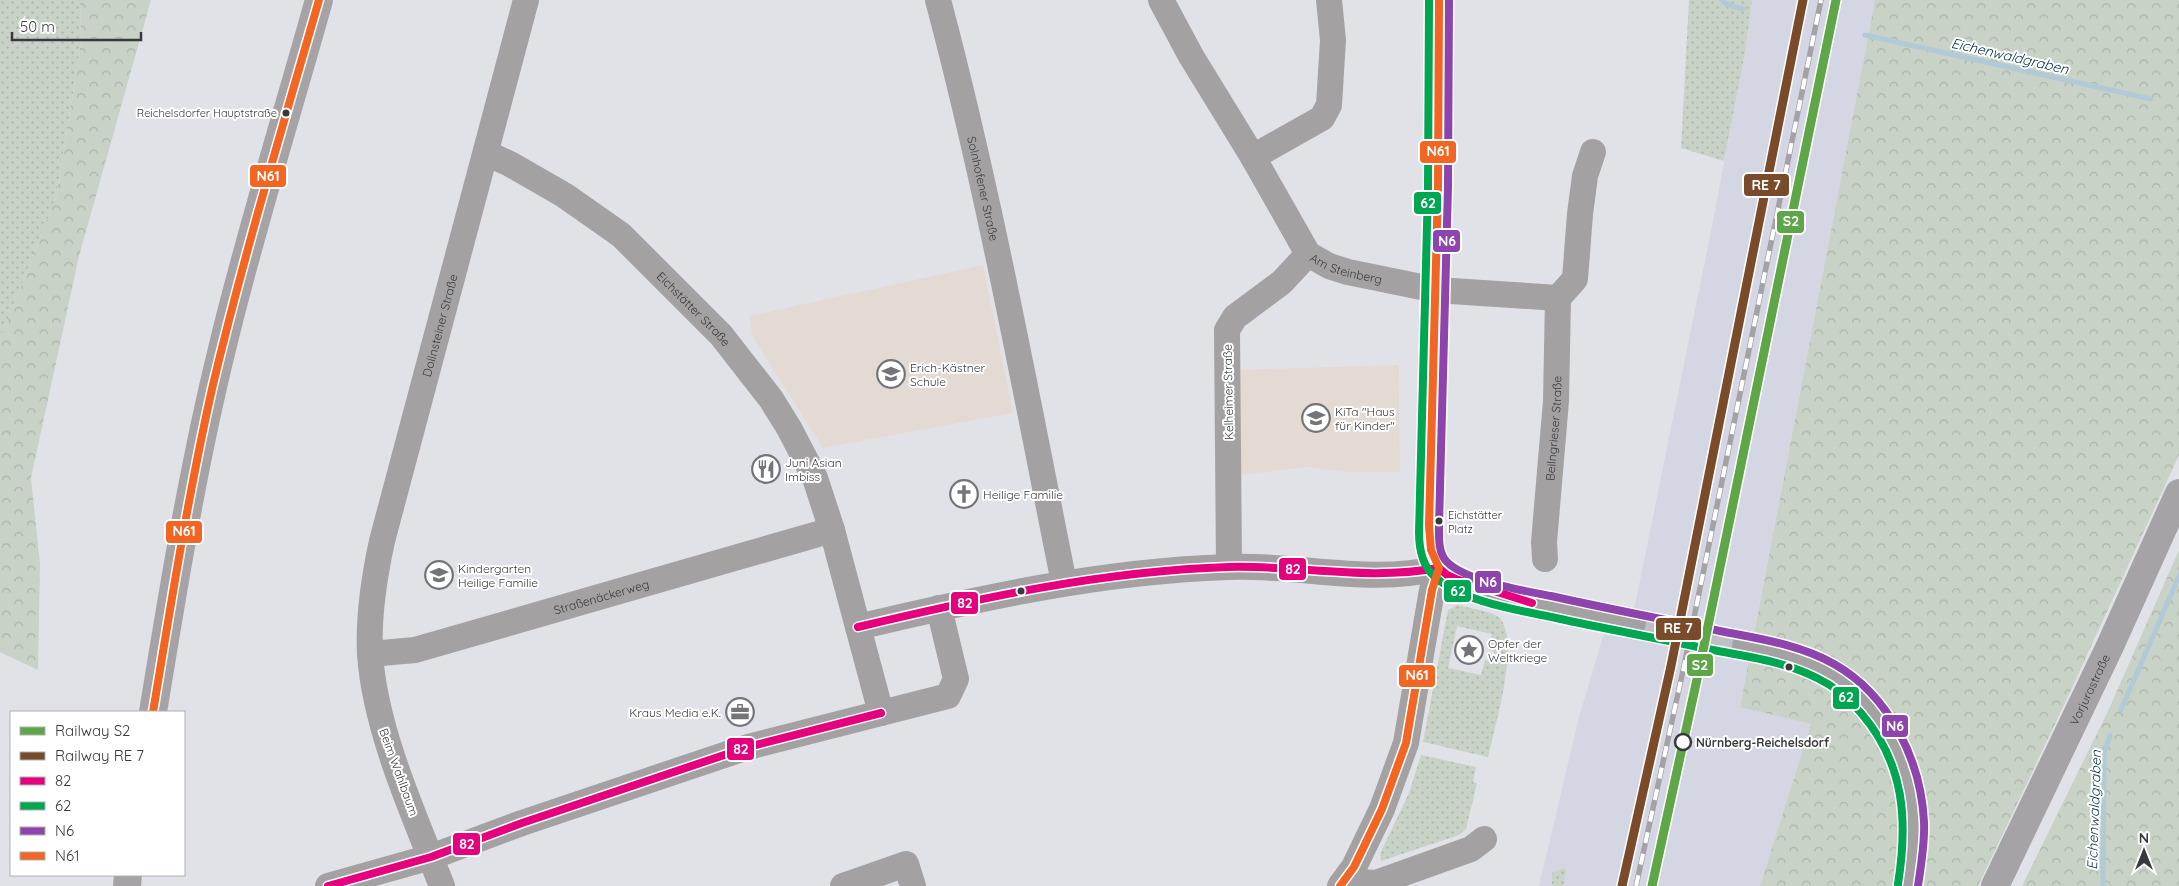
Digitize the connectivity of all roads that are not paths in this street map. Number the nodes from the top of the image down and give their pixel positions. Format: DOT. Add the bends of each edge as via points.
graph roads {
  1 [pos="319,0"];
  2 [pos="526,0"];
  3 [pos="938,0"];
  4 [pos="1161,0"];
  5 [pos="1328,0"];
  6 [pos="1439,0"];
  7 [pos="1593,152"];
  8 [pos="486,153"];
  9 [pos="1253,157"];
  10 [pos="1308,254"];
  11 [pos="1436,290"];
  12 [pos="1558,298"];
  13 [pos="2179,493"];
  14 [pos="832,530"];
  15 [pos="1545,559"];
  16 [pos="1229,567"];
  17 [pos="1439,568"];
  18 [pos="1064,583"];
  19 [pos="939,608"];
  20 [pos="1633,623"];
  21 [pos="858,626"];
  22 [pos="1745,646"];
  23 [pos="370,654"];
  24 [pos="153,711"];
  25 [pos="881,713"];
  26 [pos="1484,839"];
  27 [pos="431,857"];
  28 [pos="1343,884"];
  29 [pos="328,886"];
  30 [pos="442,886"];
  31 [pos="843,886"];
  32 [pos="913,886"];
  33 [pos="1908,886"];
  34 [pos="1995,886"];
  1 -- 24 [label="main road" via="247,250 218,365 186,519"];
  2 -- 8 [label="street, Dollnsteiner Straße"];
  3 -- 18 [label="street, Solnhofener Straße" via="999,258"];
  4 -- 9 [label="street, Am Steinberg"];
  5 -- 9 [label="street" via="1333,40 1329,105 1322,118"];
  6 -- 11 [label="street"];
  7 -- 12 [label="street" via="1585,176 1575,279"];
  8 -- 14 [label="street, Eichstätter Straße" via="564,195 621,235 721,335 789,428 815,478"];
  8 -- 23 [label="street, Dollnsteiner Straße" via="382,541 372,604"];
  9 -- 10 [label="street, Am Steinberg"];
  10 -- 11 [label="street, Am Steinberg" via="1348,272"];
  10 -- 16 [label="street, Kelheimer Straße" via="1282,282 1234,317 1227,330"];
  11 -- 12 [label="street"];
  11 -- 17 [label="street" via="1429,546"];
  12 -- 15 [label="street, Beilngrieser Straße" via="1556,401"];
  13 -- 34 [label="main road, Vorjurastraße"];
  14 -- 21 [label="street"];
  14 -- 23 [label="street, Straßenäckerweg" via="415,650"];
  16 -- 17 [label="street" via="1390,575"];
  16 -- 18 [label="street" via="1149,572"];
  17 -- 20 [label="street" via="1456,580 1512,598"];
  17 -- 28 [label="street" via="1432,590 1406,743 1382,809"];
  18 -- 19 [label="street"];
  19 -- 21 [label="street"];
  19 -- 25 [label="street" via="956,679 948,696"];
  21 -- 25 [label="street"];
  22 -- 33 [label="street" via="1792,658 1828,672 1854,692 1891,737 1904,766 1913,809"];
  23 -- 27 [label="street, Beim Wahlbaum" via="383,726"];
  25 -- 27 [label="street" via="775,738 698,762"];
  26 -- 28 [label="street" via="1471,849 1376,883"];
  27 -- 29 [label="street"];
  27 -- 30 [label="street, Beim Wahlbaum"];
  31 -- 32 [label="street" via="906,864"];
}
